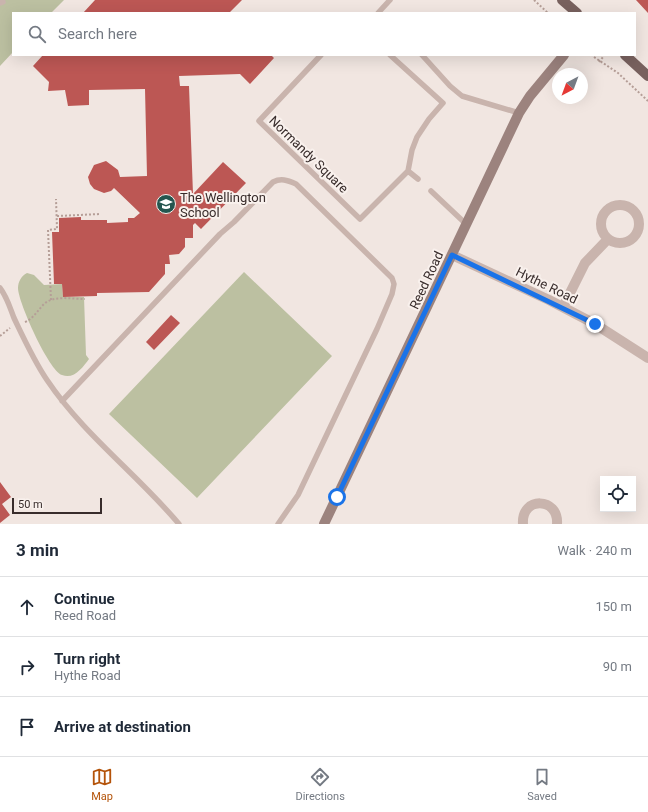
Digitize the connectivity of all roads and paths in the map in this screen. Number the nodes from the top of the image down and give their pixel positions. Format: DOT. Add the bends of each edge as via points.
graph roads {
  1 [pos="390,0"];
  2 [pos="534,0"];
  3 [pos="562,0"];
  4 [pos="379,12"];
  5 [pos="547,12"];
  6 [pos="576,12"];
  7 [pos="320,56"];
  8 [pos="391,56"];
  9 [pos="423,56"];
  10 [pos="563,56"];
  11 [pos="626,56"];
  12 [pos="594,57"];
  13 [pos="603,58"];
  14 [pos="599,62"];
  15 [pos="648,76"];
  16 [pos="648,101"];
  17 [pos="519,113"];
  18 [pos="408,171"];
  19 [pos="418,179"];
  20 [pos="431,191"];
  21 [pos="56,199"];
  22 [pos="100,214"];
  23 [pos="57,216"];
  24 [pos="466,224"];
  25 [pos="608,239"];
  26 [pos="452,255"];
  27 [pos="0,288"];
  28 [pos="85,299"];
  29 [pos="51,300"];
  30 [pos="563,307"];
  31 [pos="24,322"];
  32 [pos="11,328"];
  33 [pos="0,336"];
  34 [pos="648,358"];
  35 [pos="62,401"];
  36 [pos="179,524"];
  37 [pos="278,524"];
  38 [pos="324,524"];
  39 [pos="523,524"];
  40 [pos="557,524"];
  1 -- 4 [label="lane"];
  2 -- 5 [label="path"];
  3 -- 6 [label="main road"];
  7 -- 18 [label="lane, Normandy Square" via="259,121 360,219"];
  8 -- 18 [label="lane" via="443,103 417,137"];
  9 -- 17 [label="lane" via="462,96"];
  10 -- 17 [label="main road, Reed Road"];
  11 -- 15 [label="main road"];
  12 -- 14 [label="path"];
  13 -- 14 [label="path"];
  14 -- 16 [label="path" via="610,66"];
  17 -- 24 [label="main road, Reed Road"];
  18 -- 19 [label="lane"];
  20 -- 24 [label="lane"];
  21 -- 23 [label="path"];
  22 -- 23 [label="path"];
  23 -- 29 [label="path" via="57,230 48,230"];
  24 -- 26 [label="main road, Reed Road"];
  25 -- 30 [label="street" via="585,263"];
  26 -- 30 [label="street, Hythe Road"];
  26 -- 38 [label="main road, Reed Road"];
  27 -- 35 [label="lane" via="28,348 46,380"];
  28 -- 29 [label="path"];
  29 -- 31 [label="path" via="44,304 34,317"];
  30 -- 34 [label="street, Hythe Road"];
  32 -- 33 [label="path"];
  35 -- 36 [label="lane" via="88,432 143,484"];
  35 -- 37 [label="lane" via="220,234 273,182 288,180 296,184 392,278 394,284 377,329 298,495"];
  39 -- 40 [label="street" via="524,512 538,503 549,505 553,509"];
}
